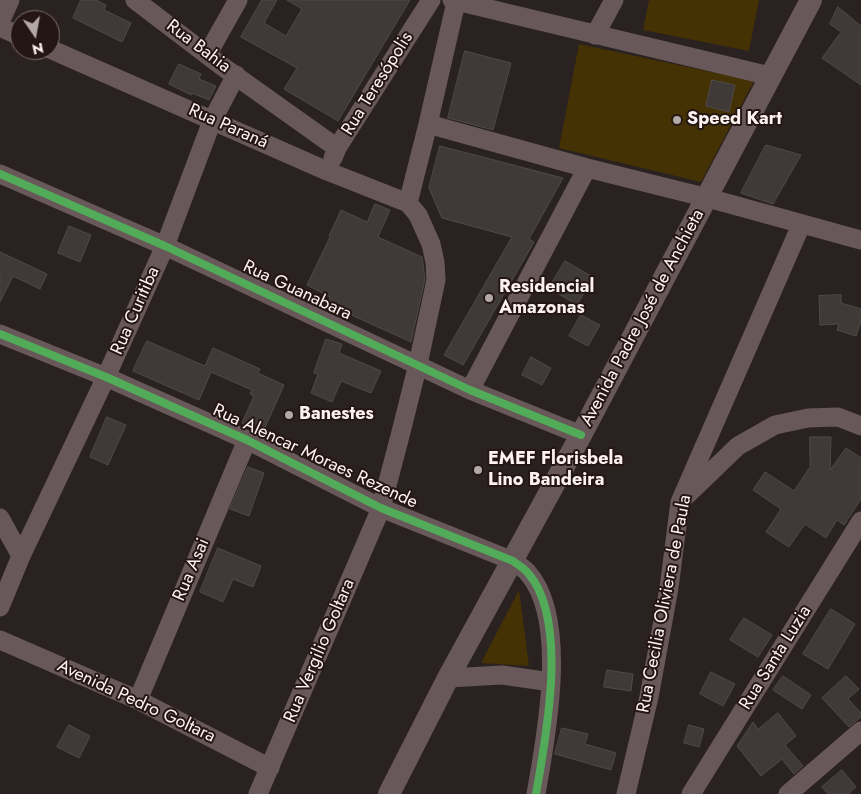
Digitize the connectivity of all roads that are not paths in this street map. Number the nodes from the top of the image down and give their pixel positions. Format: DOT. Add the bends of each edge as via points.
graph roads {
  1 [pos="10,0"];
  2 [pos="136,0"];
  3 [pos="238,0"];
  4 [pos="431,0"];
  5 [pos="614,0"];
  6 [pos="811,0"];
  7 [pos="454,1"];
  8 [pos="0,22"];
  9 [pos="595,35"];
  10 [pos="60,53"];
  11 [pos="208,55"];
  12 [pos="236,75"];
  13 [pos="770,76"];
  14 [pos="212,121"];
  15 [pos="428,124"];
  16 [pos="337,148"];
  17 [pos="587,168"];
  18 [pos="327,171"];
  19 [pos="0,174"];
  20 [pos="708,198"];
  21 [pos="408,203"];
  22 [pos="800,225"];
  23 [pos="861,240"];
  24 [pos="165,246"];
  25 [pos="0,334"];
  26 [pos="418,364"];
  27 [pos="106,377"];
  28 [pos="470,390"];
  29 [pos="861,426"];
  30 [pos="581,435"];
  31 [pos="247,440"];
  32 [pos="680,502"];
  33 [pos="381,508"];
  34 [pos="861,521"];
  35 [pos="1,524"];
  36 [pos="21,556"];
  37 [pos="513,561"];
  38 [pos="0,607"];
  39 [pos="0,640"];
  40 [pos="448,678"];
  41 [pos="551,682"];
  42 [pos="138,700"];
  43 [pos="861,731"];
  44 [pos="270,768"];
  45 [pos="258,794"];
  46 [pos="389,794"];
  47 [pos="536,794"];
  48 [pos="626,794"];
  49 [pos="691,794"];
  50 [pos="788,794"];
  1 -- 8 [label="street"];
  2 -- 11 [label="street, Rua Bahia"];
  3 -- 11 [label="street"];
  4 -- 16 [label="street, Rua Teresópolis"];
  5 -- 9 [label="street"];
  6 -- 13 [label="main road, Avenida Padre José de Anchieta"];
  7 -- 9 [label="street"];
  7 -- 15 [label="street"];
  9 -- 13 [label="street"];
  10 -- 14 [label="street, Rua Paraná"];
  11 -- 12 [label="street, Rua Bahia"];
  12 -- 14 [label="street, Rua Curitiba"];
  12 -- 16 [label="street, Rua Bahia"];
  13 -- 20 [label="main road, Avenida Padre José de Anchieta"];
  14 -- 18 [label="street, Rua Paraná"];
  14 -- 24 [label="street, Rua Curitiba"];
  15 -- 17 [label="street"];
  15 -- 21 [label="street"];
  16 -- 18 [label="street, Rua Teresópolis"];
  17 -- 20 [label="street"];
  17 -- 28 [label="street"];
  18 -- 21 [label="street, Rua Paraná"];
  19 -- 24 [label="street, Rua Guanabara"];
  20 -- 22 [label="street"];
  20 -- 30 [label="main road, Avenida Padre José de Anchieta"];
  21 -- 26 [label="street, Rua Vergilio Goltara" via="418,215 435,262 436,280"];
  22 -- 23 [label="street"];
  22 -- 32 [label="street, Rua Cecilia Oliviera de Paula"];
  24 -- 26 [label="street, Rua Guanabara"];
  24 -- 27 [label="street, Rua Curitiba"];
  25 -- 27 [label="street, Rua Alencar Moraes Rezende"];
  26 -- 28 [label="street, Rua Guanabara"];
  26 -- 33 [label="street, Rua Vergilio Goltara"];
  27 -- 31 [label="street, Rua Alencar Moraes Rezende"];
  27 -- 36 [label="street, Rua Curitiba"];
  28 -- 30 [label="street, Rua Guanabara"];
  29 -- 32 [label="street" via="838,417 808,418 775,425 738,446"];
  30 -- 37 [label="main road, Avenida Padre José de Anchieta"];
  31 -- 33 [label="street, Rua Alencar Moraes Rezende"];
  31 -- 42 [label="street, Rua Asai"];
  32 -- 48 [label="street, Rua Cecilia Oliviera de Paula" via="665,606"];
  33 -- 37 [label="street, Rua Alencar Moraes Rezende"];
  33 -- 44 [label="street, Rua Vergilio Goltara"];
  34 -- 49 [label="street, Rua Santa Luzia"];
  35 -- 36 [label="street"];
  36 -- 38 [label="street, Rua Curitiba"];
  37 -- 40 [label="main road, Avenida Padre José de Anchieta"];
  37 -- 41 [label="street" via="537,586 545,607 550,636"];
  39 -- 42 [label="street, Avenida Pedro Goltara"];
  40 -- 41 [label="street" via="502,675"];
  40 -- 46 [label="main road, Avenida Padre José de Anchieta"];
  41 -- 47 [label="street"];
  42 -- 44 [label="street, Avenida Pedro Goltara"];
  43 -- 50 [label="street"];
  44 -- 45 [label="street, Rua Vergilio Goltara"];
}
